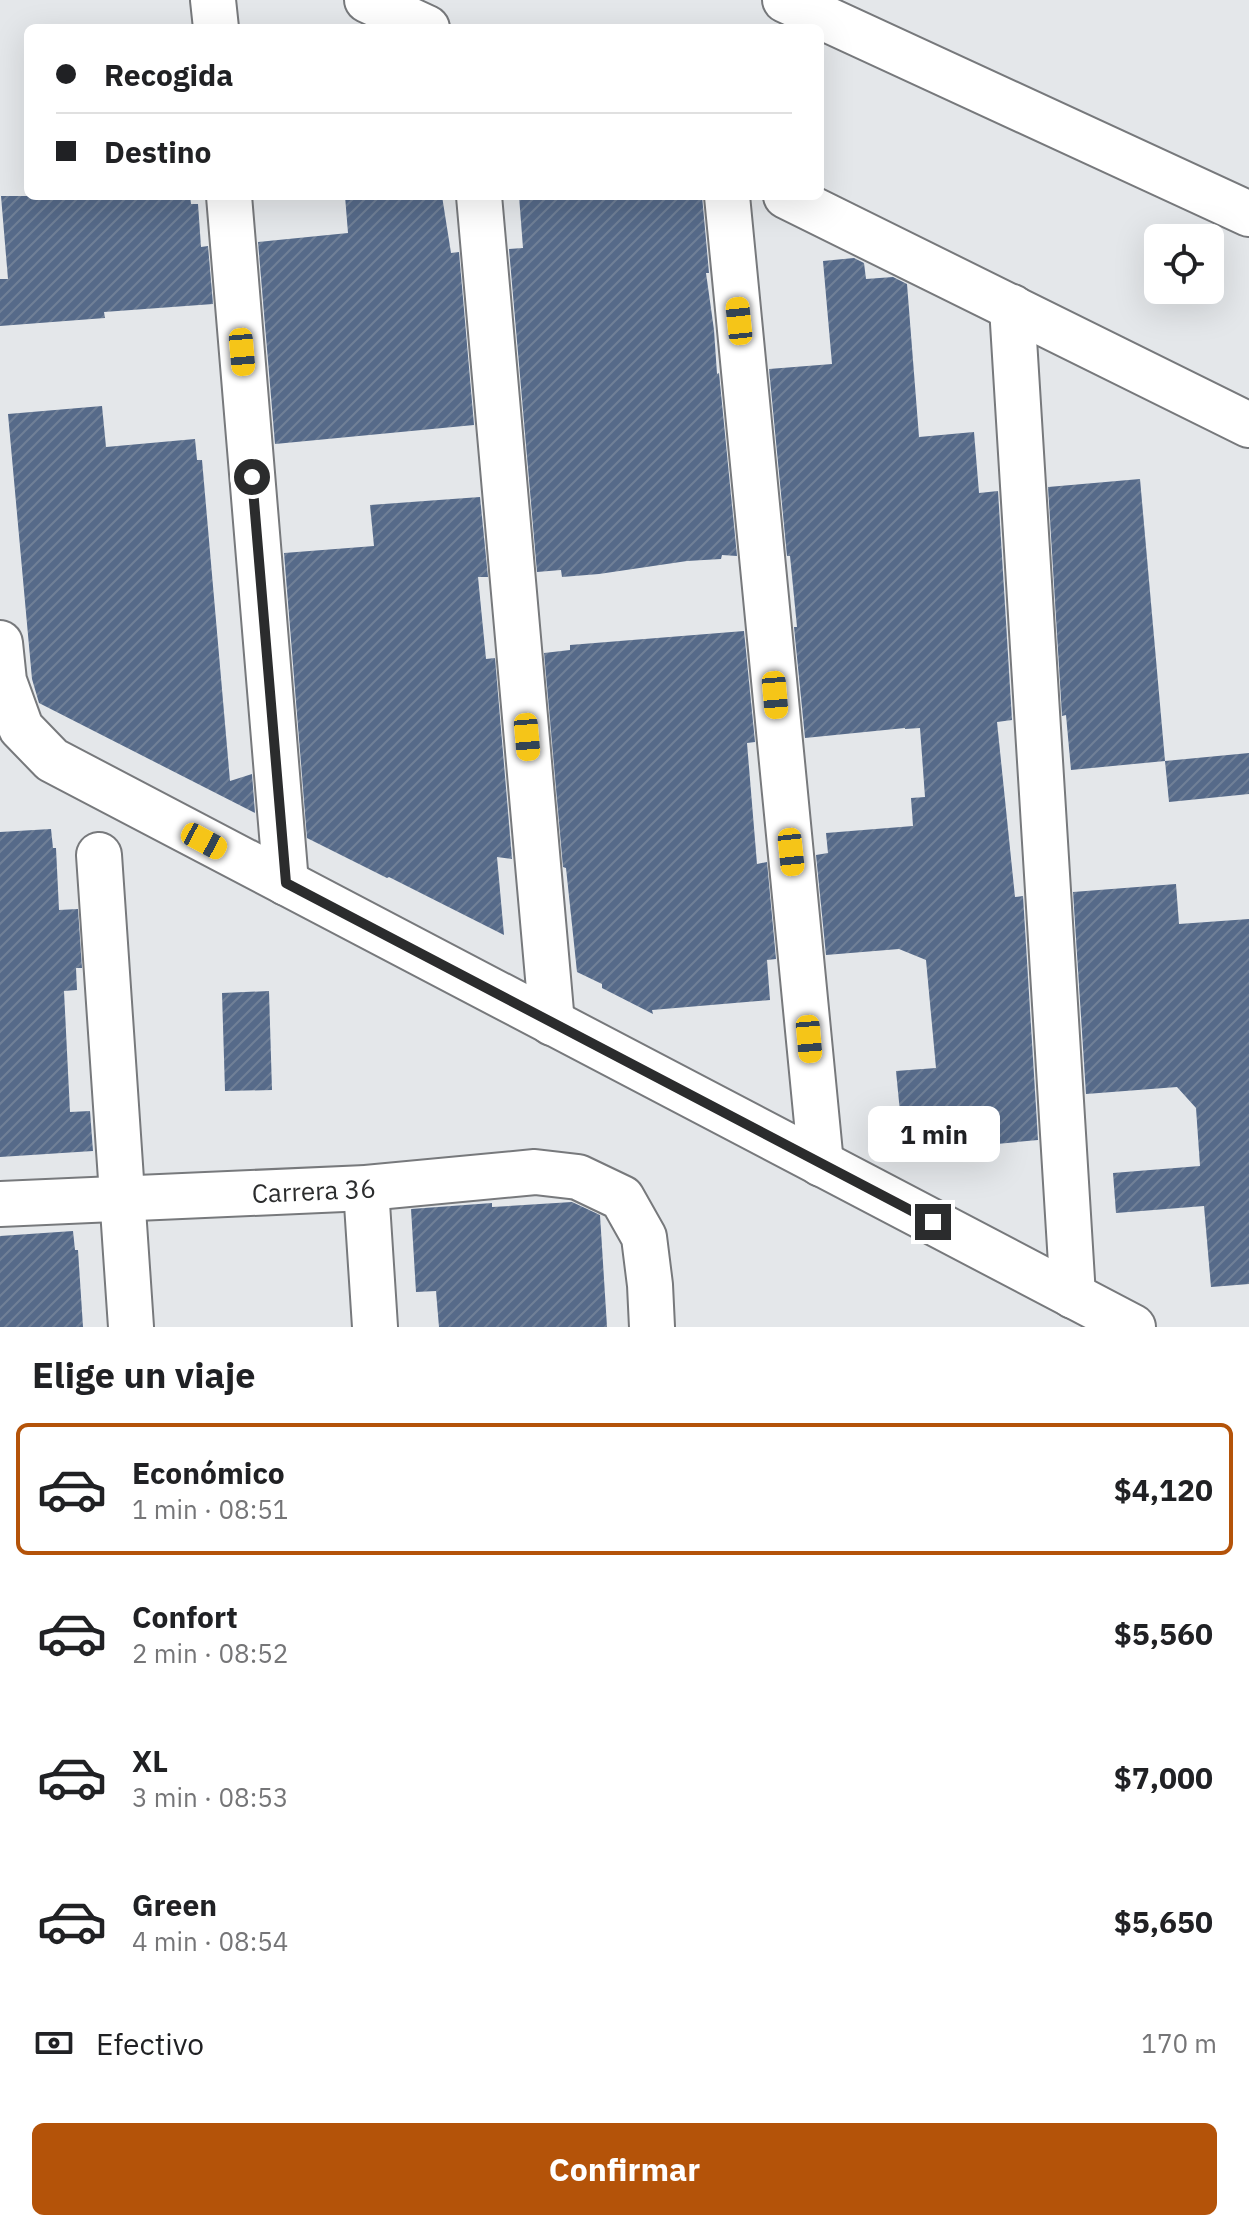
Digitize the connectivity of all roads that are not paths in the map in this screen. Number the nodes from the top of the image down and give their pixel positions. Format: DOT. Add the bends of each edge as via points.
graph roads {
  1 [pos="213,0"];
  2 [pos="367,0"];
  3 [pos="785,0"];
  4 [pos="216,24"];
  5 [pos="418,24"];
  6 [pos="229,200"];
  7 [pos="479,200"];
  8 [pos="727,200"];
  9 [pos="794,200"];
  10 [pos="1249,214"];
  11 [pos="1012,307"];
  12 [pos="1249,425"];
  13 [pos="0,643"];
  14 [pos="99,855"];
  15 [pos="286,883"];
  16 [pos="552,1023"];
  17 [pos="821,1164"];
  18 [pos="366,1188"];
  19 [pos="122,1199"];
  20 [pos="0,1204"];
  21 [pos="1073,1296"];
  22 [pos="131,1327"];
  23 [pos="375,1327"];
  24 [pos="652,1327"];
  25 [pos="1133,1327"];
  1 -- 4 [label="street"];
  2 -- 5 [label="street"];
  3 -- 10 [label="street"];
  6 -- 15 [label="street"];
  7 -- 16 [label="street"];
  8 -- 17 [label="street"];
  9 -- 11 [label="street"];
  11 -- 12 [label="street"];
  11 -- 21 [label="street"];
  13 -- 15 [label="street" via="4,681 21,728 52,760"];
  14 -- 19 [label="street"];
  15 -- 16 [label="street"];
  16 -- 17 [label="street"];
  17 -- 21 [label="street"];
  18 -- 19 [label="street, Carrera 36"];
  18 -- 23 [label="street"];
  18 -- 24 [label="street, Carrera 36" via="535,1172 578,1177 622,1198 644,1237"];
  19 -- 20 [label="street, Carrera 36"];
  19 -- 22 [label="street"];
  21 -- 25 [label="street"];
}
